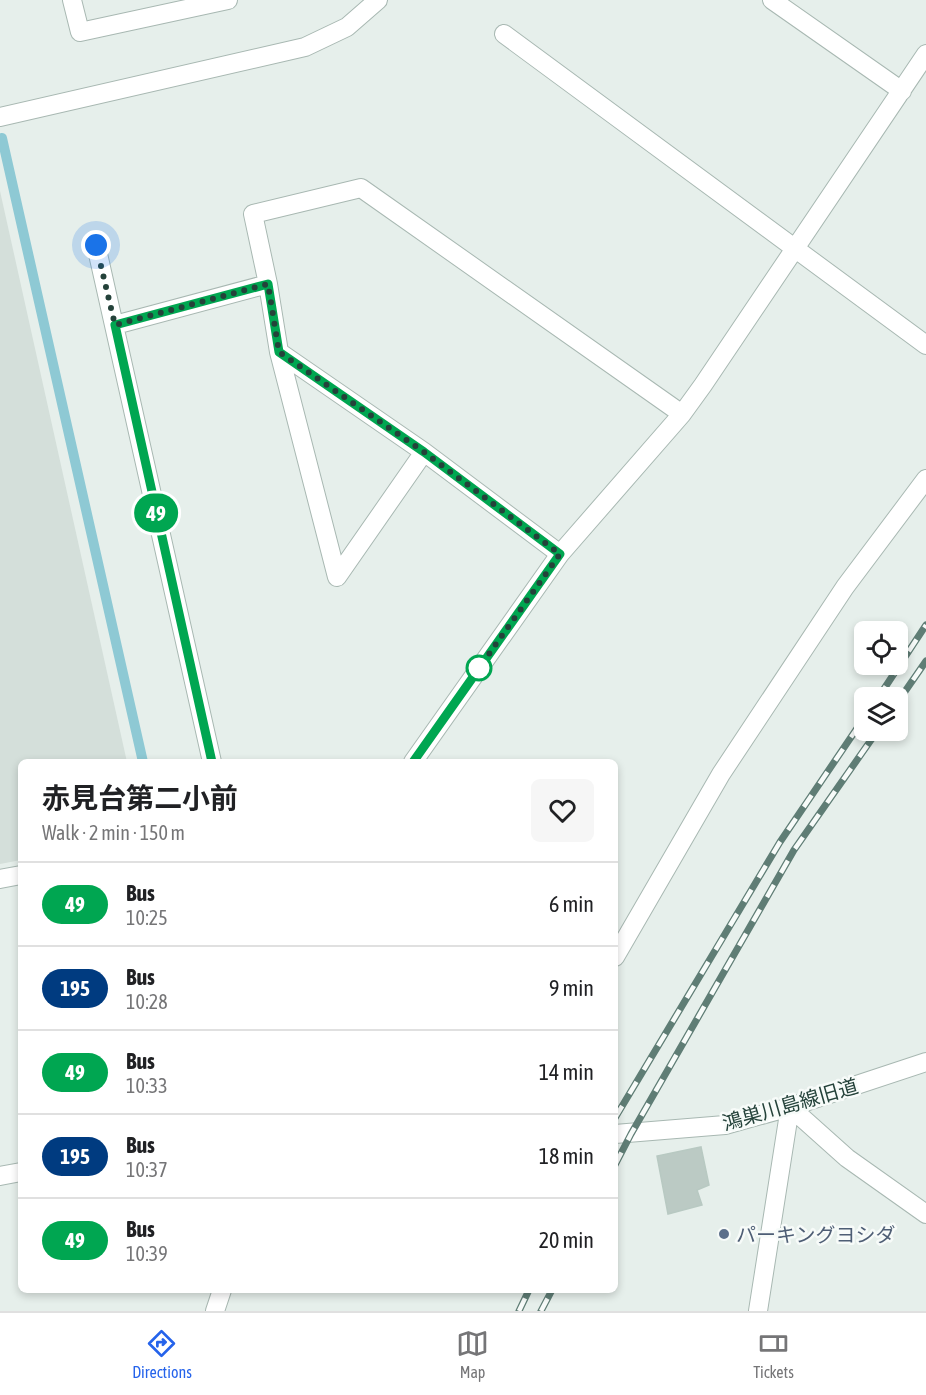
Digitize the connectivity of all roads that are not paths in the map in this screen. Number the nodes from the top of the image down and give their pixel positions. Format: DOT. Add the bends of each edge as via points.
graph roads {
  1 [pos="72,0"];
  2 [pos="228,0"];
  3 [pos="378,0"];
  4 [pos="772,0"];
  5 [pos="504,34"];
  6 [pos="926,54"];
  7 [pos="902,91"];
  8 [pos="0,117"];
  9 [pos="96,245"];
  10 [pos="795,249"];
  11 [pos="268,284"];
  12 [pos="115,325"];
  13 [pos="926,345"];
  14 [pos="279,352"];
  15 [pos="682,414"];
  16 [pos="424,452"];
  17 [pos="926,479"];
  18 [pos="560,554"];
  19 [pos="211,759"];
  20 [pos="415,759"];
  21 [pos="18,876"];
  22 [pos="0,879"];
  23 [pos="618,952"];
  24 [pos="926,1062"];
  25 [pos="790,1107"];
  26 [pos="618,1134"];
  27 [pos="18,1173"];
  28 [pos="0,1176"];
  29 [pos="926,1214"];
  30 [pos="221,1293"];
  31 [pos="215,1311"];
  32 [pos="759,1311"];
  1 -- 2 [label="street" via="80,32"];
  3 -- 8 [label="street" via="347,27 304,47"];
  4 -- 7 [label="street"];
  5 -- 10 [label="street"];
  6 -- 7 [label="street"];
  7 -- 10 [label="street"];
  9 -- 12 [label="street"];
  10 -- 13 [label="street"];
  10 -- 15 [label="street"];
  11 -- 12 [label="street"];
  11 -- 14 [label="street"];
  11 -- 15 [label="street" via="253,214 360,188"];
  12 -- 19 [label="street"];
  14 -- 16 [label="street"];
  14 -- 16 [label="street" via="337,577"];
  15 -- 18 [label="street"];
  16 -- 18 [label="street"];
  17 -- 23 [label="street" via="845,587 721,774"];
  18 -- 20 [label="street"];
  21 -- 22 [label="street"];
  24 -- 25 [label="street, 鴻巣川島線旧道"];
  25 -- 26 [label="street, 鴻巣川島線旧道" via="725,1125"];
  25 -- 29 [label="street" via="847,1158"];
  25 -- 32 [label="street"];
  27 -- 28 [label="street"];
  30 -- 31 [label="street"];
}
